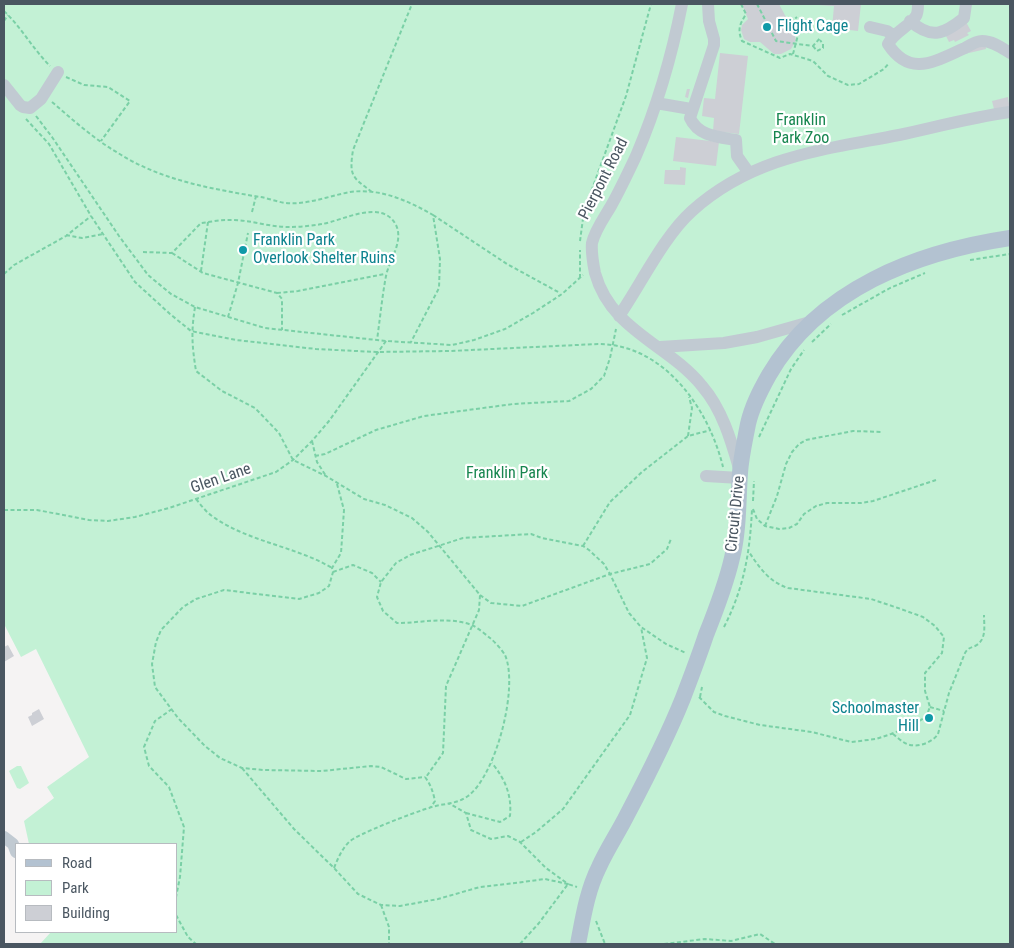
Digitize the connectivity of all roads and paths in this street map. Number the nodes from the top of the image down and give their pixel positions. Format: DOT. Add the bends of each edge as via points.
graph roads {
  1 [pos="412,4"];
  2 [pos="651,4"];
  3 [pos="682,4"];
  4 [pos="708,4"];
  5 [pos="741,4"];
  6 [pos="757,4"];
  7 [pos="918,4"];
  8 [pos="966,4"];
  9 [pos="4,10"];
  10 [pos="8,14"];
  11 [pos="797,17"];
  12 [pos="4,21"];
  13 [pos="910,21"];
  14 [pos="870,27"];
  15 [pos="893,35"];
  16 [pos="797,44"];
  17 [pos="813,46"];
  18 [pos="793,54"];
  19 [pos="1010,54"];
  20 [pos="895,55"];
  21 [pos="58,72"];
  22 [pos="4,84"];
  23 [pos="44,95"];
  24 [pos="656,103"];
  25 [pos="691,109"];
  26 [pos="1010,112"];
  27 [pos="27,113"];
  28 [pos="101,142"];
  29 [pos="749,174"];
  30 [pos="372,192"];
  31 [pos="256,196"];
  32 [pos="252,212"];
  33 [pos="432,215"];
  34 [pos="91,216"];
  35 [pos="208,222"];
  36 [pos="248,233"];
  37 [pos="103,234"];
  38 [pos="66,235"];
  39 [pos="1010,238"];
  40 [pos="143,252"];
  41 [pos="172,253"];
  42 [pos="1010,254"];
  43 [pos="969,260"];
  44 [pos="594,270"];
  45 [pos="201,272"];
  46 [pos="928,272"];
  47 [pos="4,274"];
  48 [pos="386,274"];
  49 [pos="580,278"];
  50 [pos="238,283"];
  51 [pos="277,293"];
  52 [pos="562,294"];
  53 [pos="195,307"];
  54 [pos="619,316"];
  55 [pos="842,316"];
  56 [pos="228,317"];
  57 [pos="836,320"];
  58 [pos="810,322"];
  59 [pos="282,330"];
  60 [pos="191,331"];
  61 [pos="377,340"];
  62 [pos="386,341"];
  63 [pos="411,342"];
  64 [pos="612,344"];
  65 [pos="660,347"];
  66 [pos="376,352"];
  67 [pos="689,395"];
  68 [pos="711,430"];
  69 [pos="882,432"];
  70 [pos="688,436"];
  71 [pos="758,440"];
  72 [pos="312,441"];
  73 [pos="315,456"];
  74 [pos="293,460"];
  75 [pos="735,472"];
  76 [pos="326,476"];
  77 [pos="706,476"];
  78 [pos="936,480"];
  79 [pos="337,484"];
  80 [pos="196,499"];
  81 [pos="752,506"];
  82 [pos="4,510"];
  83 [pos="765,526"];
  84 [pos="671,539"];
  85 [pos="439,545"];
  86 [pos="583,546"];
  87 [pos="749,552"];
  88 [pos="332,568"];
  89 [pos="333,572"];
  90 [pos="610,574"];
  91 [pos="381,582"];
  92 [pos="480,595"];
  93 [pos="984,615"];
  94 [pos="472,625"];
  95 [pos="641,627"];
  96 [pos="698,657"];
  97 [pos="700,697"];
  98 [pos="930,706"];
  99 [pos="172,709"];
  100 [pos="944,711"];
  101 [pos="892,733"];
  102 [pos="492,762"];
  103 [pos="242,768"];
  104 [pos="425,777"];
  105 [pos="450,804"];
  106 [pos="431,807"];
  107 [pos="466,813"];
  108 [pos="4,836"];
  109 [pos="520,842"];
  110 [pos="15,850"];
  111 [pos="334,868"];
  112 [pos="568,884"];
  113 [pos="178,887"];
  114 [pos="582,889"];
  115 [pos="381,905"];
  116 [pos="595,916"];
  117 [pos="178,919"];
  118 [pos="196,944"];
  119 [pos="389,944"];
  120 [pos="520,944"];
  121 [pos="578,944"];
  122 [pos="605,944"];
  123 [pos="664,944"];
  124 [pos="775,944"];
  1 -- 30 [label="path" via="353,150 350,169 357,181"];
  2 -- 49 [label="path" via="626,96 584,211"];
  3 -- 24 [label="street, Pierpont Road"];
  4 -- 25 [label="street" via="714,45"];
  5 -- 18 [label="path" via="746,14 739,26 742,40 780,58"];
  6 -- 16 [label="path, bridge" via="776,41"];
  7 -- 13 [label="street" via="916,15"];
  8 -- 13 [label="street" via="964,18 941,33 922,31"];
  9 -- 10 [label="path"];
  10 -- 12 [label="path"];
  10 -- 21 [label="path" via="39,55"];
  11 -- 16 [label="path" via="792,20 798,35"];
  13 -- 15 [label="street"];
  14 -- 15 [label="street"];
  15 -- 20 [label="street" via="888,44"];
  16 -- 17 [label="path, bridge"];
  16 -- 18 [label="path"];
  17 -- 17 [label="path, bridge" via="820,39 823,44 820,51"];
  18 -- 20 [label="path" via="813,61 828,76 848,85 859,84 884,69"];
  19 -- 20 [label="street" via="997,45 980,41 920,65"];
  21 -- 23 [label="street"];
  21 -- 28 [label="path" via="84,85 108,87 130,101"];
  22 -- 27 [label="street"];
  23 -- 27 [label="street"];
  23 -- 28 [label="path"];
  24 -- 25 [label="street"];
  24 -- 44 [label="street, Pierpont Road" via="636,156 594,238"];
  25 -- 29 [label="street" via="690,118 698,129 706,134 736,140 737,156"];
  26 -- 29 [label="street" via="815,150"];
  27 -- 34 [label="path"];
  27 -- 53 [label="path" via="52,137 148,274 172,294"];
  28 -- 31 [label="path" via="141,166 179,180"];
  29 -- 54 [label="street" via="716,193 678,225"];
  30 -- 31 [label="path" via="350,192 287,203"];
  30 -- 33 [label="path" via="387,194"];
  31 -- 32 [label="path"];
  33 -- 52 [label="path" via="507,264"];
  33 -- 63 [label="path" via="440,259 440,288"];
  34 -- 37 [label="path"];
  34 -- 38 [label="path"];
  35 -- 41 [label="path" via="201,223"];
  35 -- 45 [label="path"];
  35 -- 48 [label="path" via="238,220 287,227 323,224 359,213 375,212 388,216 396,225 398,238"];
  36 -- 50 [label="path"];
  37 -- 38 [label="path" via="82,238"];
  37 -- 60 [label="path" via="136,282"];
  38 -- 47 [label="path"];
  39 -- 58 [label="main road, Circuit Drive" via="919,259 873,278"];
  40 -- 41 [label="path"];
  41 -- 45 [label="path"];
  42 -- 43 [label="path"];
  44 -- 49 [label="path"];
  44 -- 54 [label="street, Pierpont Road" via="604,295"];
  45 -- 50 [label="path"];
  46 -- 55 [label="path" via="883,291"];
  48 -- 51 [label="path"];
  48 -- 61 [label="path"];
  49 -- 52 [label="path"];
  50 -- 51 [label="path"];
  50 -- 56 [label="path"];
  51 -- 59 [label="path" via="282,300"];
  52 -- 63 [label="path" via="490,336 452,345"];
  53 -- 56 [label="path"];
  53 -- 60 [label="path"];
  54 -- 64 [label="path"];
  54 -- 65 [label="street, Pierpont Road"];
  56 -- 59 [label="path"];
  57 -- 71 [label="path" via="796,362"];
  58 -- 65 [label="street" via="724,343"];
  58 -- 75 [label="main road, Circuit Drive" via="777,362 757,397"];
  59 -- 61 [label="path"];
  60 -- 66 [label="path" via="245,341"];
  60 -- 74 [label="path" via="196,371 222,391 256,408 279,434"];
  61 -- 62 [label="path"];
  62 -- 63 [label="path"];
  62 -- 66 [label="path, Glen Lane"];
  64 -- 66 [label="path"];
  64 -- 67 [label="path" via="656,362"];
  64 -- 73 [label="path" via="604,376 591,389 569,401 514,404 424,416 376,430"];
  65 -- 75 [label="street, Pierpont Road" via="704,387 719,412 729,435"];
  66 -- 72 [label="path, Glen Lane"];
  67 -- 68 [label="path"];
  67 -- 70 [label="path" via="692,408"];
  68 -- 70 [label="path"];
  68 -- 75 [label="path" via="723,468"];
  69 -- 83 [label="path" via="852,431 799,444 786,464"];
  70 -- 86 [label="path" via="610,502"];
  72 -- 73 [label="path"];
  72 -- 74 [label="path, Glen Lane"];
  73 -- 76 [label="path"];
  74 -- 76 [label="path"];
  74 -- 80 [label="path, Glen Lane" via="276,472"];
  75 -- 77 [label="street"];
  75 -- 96 [label="main road, Circuit Drive" via="737,533 732,559"];
  76 -- 79 [label="path"];
  78 -- 83 [label="path" via="867,502 822,504 804,514 790,528"];
  79 -- 85 [label="path" via="364,499 412,518"];
  79 -- 88 [label="path" via="344,510 341,553"];
  80 -- 82 [label="path, Glen Lane" via="135,517 108,521 37,510"];
  80 -- 88 [label="path" via="210,515 223,523"];
  81 -- 83 [label="path" via="757,519"];
  84 -- 90 [label="path" via="667,549 650,564"];
  85 -- 86 [label="path" via="469,537 531,534"];
  85 -- 91 [label="path" via="396,563"];
  85 -- 92 [label="path"];
  86 -- 90 [label="path" via="597,556"];
  87 -- 98 [label="path" via="766,575 780,585 871,599 923,617 935,626 944,637 942,653 925,673 924,691"];
  88 -- 89 [label="path"];
  89 -- 91 [label="path" via="353,565 372,572"];
  89 -- 99 [label="path" via="329,586 299,599 224,590 183,607 161,630 152,655 155,687"];
  90 -- 92 [label="path" via="522,606 491,603"];
  90 -- 95 [label="path" via="629,613"];
  91 -- 94 [label="path" via="377,597 383,611 397,623 440,620"];
  92 -- 94 [label="path" via="479,610"];
  93 -- 100 [label="path" via="984,637 981,643 965,653"];
  94 -- 102 [label="path" via="494,641 505,655 510,676 505,720"];
  94 -- 104 [label="path" via="446,686 443,753"];
  95 -- 96 [label="path" via="666,644"];
  95 -- 109 [label="path" via="647,658 630,716 563,810"];
  96 -- 121 [label="main road, Circuit Drive" via="661,748 598,868 584,910"];
  97 -- 101 [label="path" via="714,712 760,725 812,732 851,742"];
  98 -- 100 [label="path"];
  98 -- 101 [label="path" via="926,717"];
  99 -- 103 [label="path" via="220,758"];
  99 -- 113 [label="path" via="155,721 144,747 149,766 169,787 184,827"];
  100 -- 101 [label="path" via="938,734 925,743 906,744"];
  102 -- 105 [label="path" via="476,788 460,801"];
  102 -- 107 [label="path" via="503,777 511,802 510,816 500,822"];
  103 -- 104 [label="path" via="322,771 371,766 381,767 406,779"];
  103 -- 111 [label="path" via="294,829"];
  104 -- 106 [label="path" via="434,795"];
  105 -- 106 [label="path"];
  105 -- 107 [label="path"];
  106 -- 111 [label="path" via="350,840"];
  107 -- 109 [label="path" via="471,830 491,839 508,836"];
  108 -- 110 [label="street"];
  109 -- 112 [label="path"];
  111 -- 115 [label="path" via="358,894"];
  112 -- 114 [label="path"];
  112 -- 115 [label="path" via="545,880 523,882 480,887 400,906"];
  112 -- 120 [label="path"];
  115 -- 119 [label="path" via="389,927"];
  116 -- 122 [label="path"];
  117 -- 118 [label="path"];
  123 -- 124 [label="path" via="705,938 731,941 760,934"];
}
